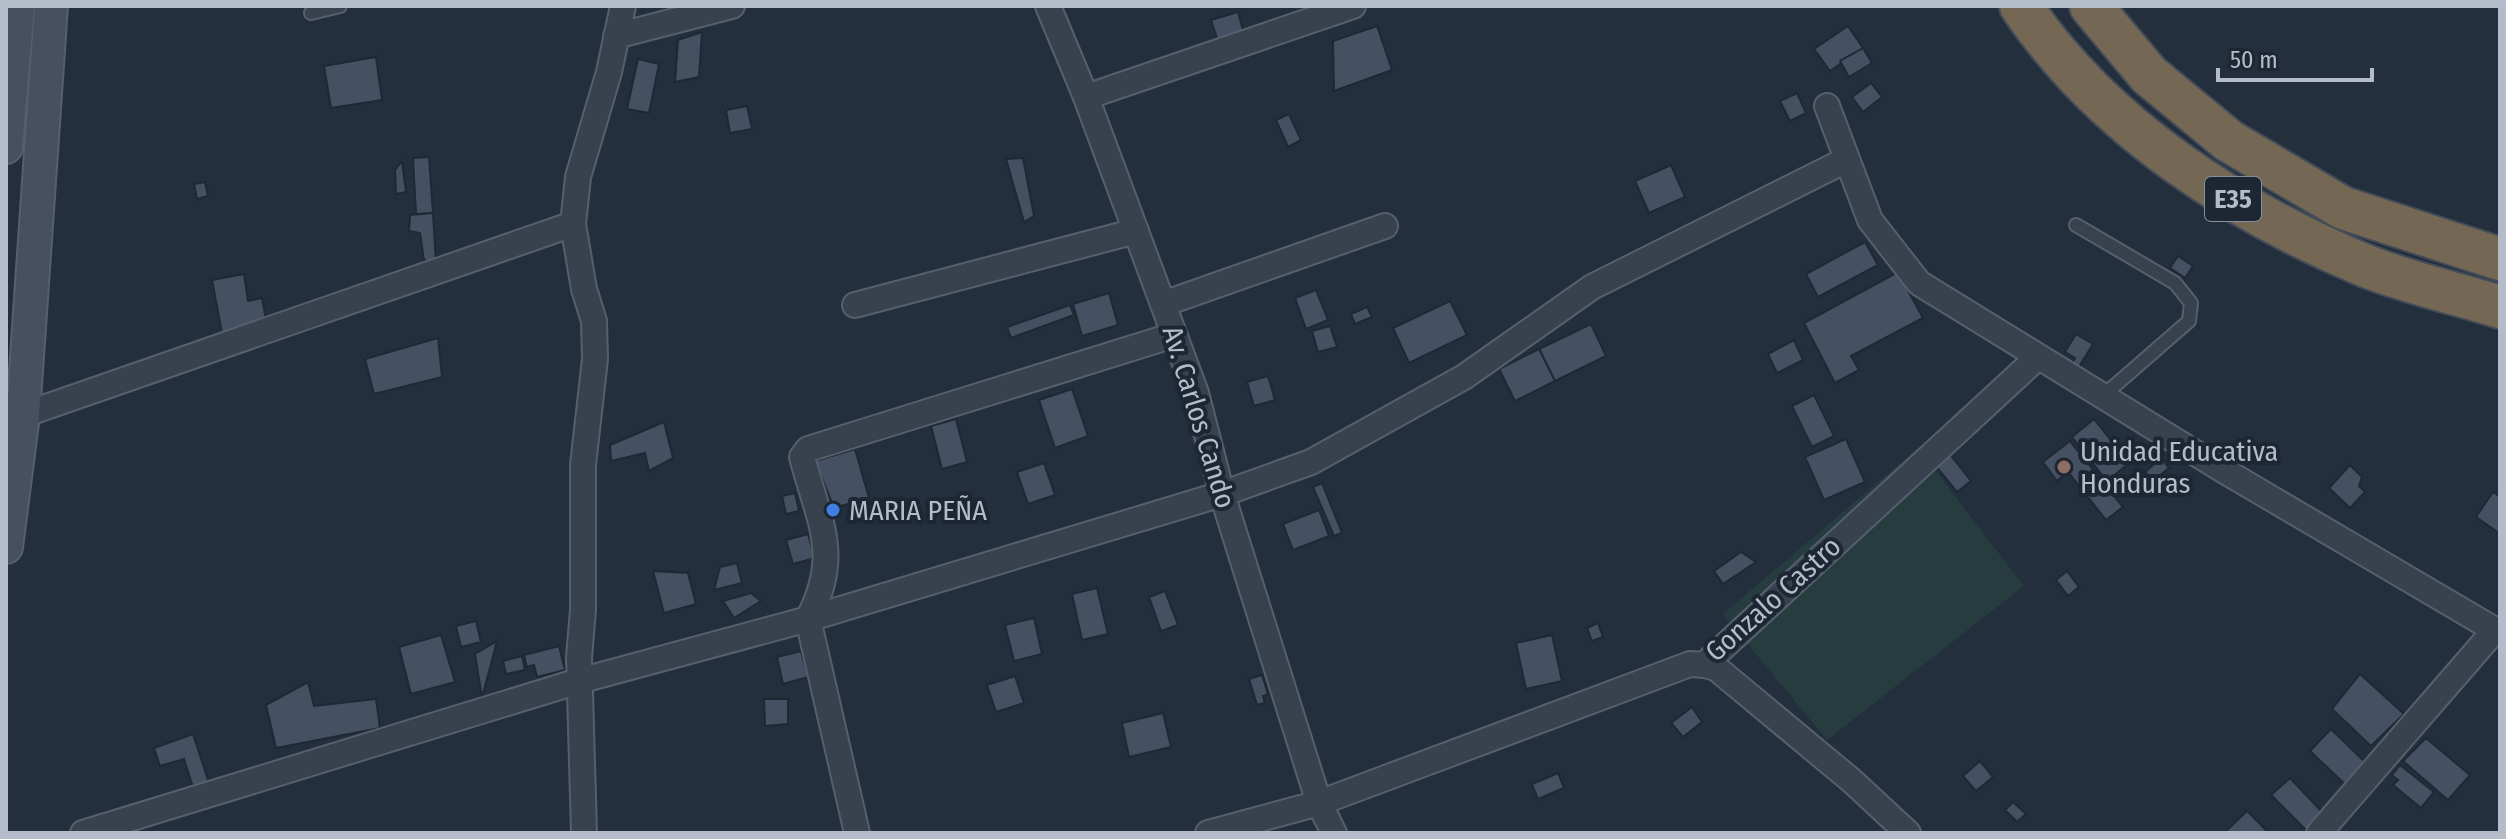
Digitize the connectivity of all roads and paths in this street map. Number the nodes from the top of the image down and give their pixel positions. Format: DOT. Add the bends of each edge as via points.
graph roads {
  1 [pos="18,6"];
  2 [pos="51,6"];
  3 [pos="340,6"];
  4 [pos="623,6"];
  5 [pos="732,6"];
  6 [pos="1048,6"];
  7 [pos="1353,6"];
  8 [pos="2021,6"];
  9 [pos="2091,6"];
  10 [pos="311,13"];
  11 [pos="616,36"];
  12 [pos="1086,97"];
  13 [pos="1827,106"];
  14 [pos="6,147"];
  15 [pos="1846,160"];
  16 [pos="573,224"];
  17 [pos="2076,225"];
  18 [pos="1385,226"];
  19 [pos="1136,231"];
  20 [pos="2500,259"];
  21 [pos="1163,304"];
  22 [pos="855,305"];
  23 [pos="2500,307"];
  24 [pos="1174,335"];
  25 [pos="2038,357"];
  26 [pos="2104,395"];
  27 [pos="23,415"];
  28 [pos="1222,494"];
  29 [pos="6,547"];
  30 [pos="808,619"];
  31 [pos="2498,632"];
  32 [pos="1704,665"];
  33 [pos="579,681"];
  34 [pos="1319,803"];
  35 [pos="83,833"];
  36 [pos="584,833"];
  37 [pos="857,833"];
  38 [pos="1208,833"];
  39 [pos="1334,833"];
  40 [pos="1908,833"];
  41 [pos="2319,833"];
  1 -- 14 [label="main road"];
  2 -- 27 [label="main road"];
  3 -- 10 [label="lane"];
  4 -- 11 [label="street"];
  5 -- 11 [label="street"];
  6 -- 12 [label="street, Av. Carlos Cando"];
  7 -- 12 [label="street"];
  8 -- 23 [label="highway, E35" via="2096,94 2213,187 2288,231 2370,267"];
  9 -- 20 [label="highway, E35" via="2149,75 2229,141 2343,208"];
  11 -- 16 [label="street" via="578,177"];
  12 -- 19 [label="street, Av. Carlos Cando"];
  13 -- 15 [label="street"];
  15 -- 25 [label="street" via="1870,220 1919,283"];
  15 -- 28 [label="street" via="1592,287 1464,377 1311,462"];
  16 -- 27 [label="street"];
  16 -- 33 [label="street" via="594,321 595,359 583,465"];
  17 -- 26 [label="lane" via="2175,283 2191,303 2189,321"];
  18 -- 21 [label="street"];
  19 -- 21 [label="street, Av. Carlos Cando"];
  19 -- 22 [label="street"];
  21 -- 24 [label="street, Av. Carlos Cando"];
  24 -- 28 [label="street, Av. Carlos Cando" via="1196,393"];
  24 -- 30 [label="street" via="808,449 802,457 828,551 824,589"];
  25 -- 26 [label="street"];
  25 -- 32 [label="street, Gonzalo Castro"];
  26 -- 31 [label="street"];
  27 -- 29 [label="main road"];
  28 -- 30 [label="street"];
  28 -- 34 [label="street, Av. Carlos Cando"];
  30 -- 33 [label="street"];
  30 -- 37 [label="street"];
  31 -- 41 [label="street"];
  32 -- 34 [label="street, Gonzalo Castro" via="1690,664"];
  32 -- 40 [label="street" via="1716,668"];
  33 -- 35 [label="street"];
  33 -- 36 [label="street"];
  34 -- 38 [label="street, Gonzalo Castro"];
  34 -- 39 [label="street, Av. Carlos Cando"];
}
